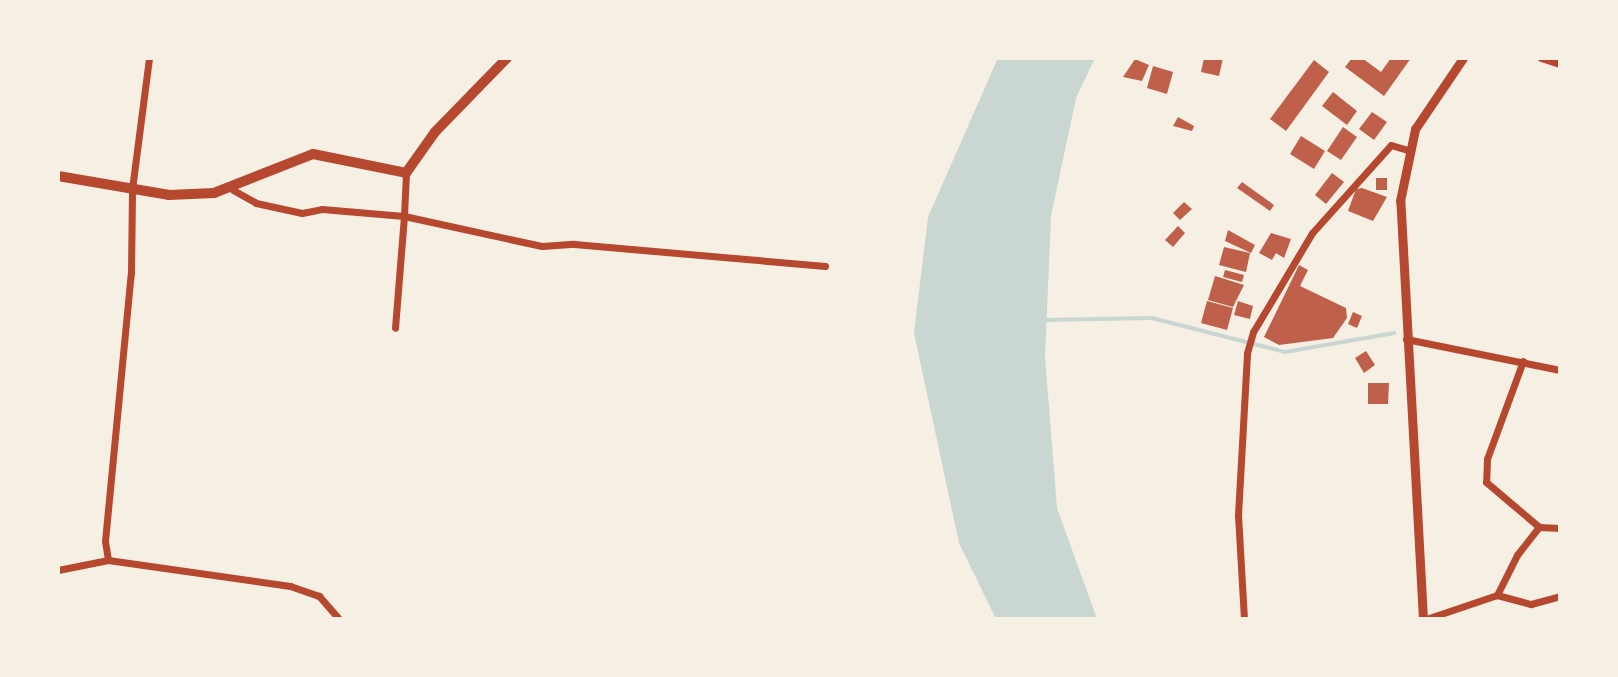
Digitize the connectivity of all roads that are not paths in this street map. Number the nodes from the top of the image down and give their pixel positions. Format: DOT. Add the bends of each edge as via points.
graph roads {
  1 [pos="149,58"];
  2 [pos="507,58"];
  3 [pos="1463,58"];
  4 [pos="1541,58"];
  5 [pos="1560,64"];
  6 [pos="1407,150"];
  7 [pos="406,173"];
  8 [pos="58,176"];
  9 [pos="132,189"];
  10 [pos="233,190"];
  11 [pos="404,216"];
  12 [pos="825,266"];
  13 [pos="395,328"];
  14 [pos="1406,339"];
  15 [pos="1523,361"];
  16 [pos="1560,370"];
  17 [pos="1539,527"];
  18 [pos="1560,528"];
  19 [pos="108,560"];
  20 [pos="58,570"];
  21 [pos="1497,595"];
  22 [pos="1560,596"];
  23 [pos="339,619"];
  24 [pos="1244,619"];
  25 [pos="1424,619"];
  1 -- 9 [label="street"];
  2 -- 7 [label="main road" via="435,132"];
  3 -- 6 [label="street" via="1430,104"];
  4 -- 5 [label="street"];
  6 -- 14 [label="street" via="1400,229"];
  6 -- 24 [label="street" via="1391,145 1312,233 1253,332 1247,353 1238,515"];
  7 -- 10 [label="main road" via="313,154 285,162"];
  7 -- 11 [label="street"];
  8 -- 9 [label="main road"];
  9 -- 10 [label="main road" via="169,195"];
  9 -- 19 [label="street" via="131,273 105,541"];
  10 -- 11 [label="street" via="256,203 302,213 322,209"];
  11 -- 12 [label="street" via="542,246 574,244"];
  11 -- 13 [label="street"];
  14 -- 15 [label="street"];
  14 -- 25 [label="street"];
  15 -- 16 [label="street"];
  15 -- 17 [label="street" via="1487,459 1486,482 1522,507"];
  17 -- 18 [label="street"];
  17 -- 21 [label="street" via="1517,555"];
  19 -- 20 [label="street"];
  19 -- 23 [label="street" via="290,586 319,596"];
  21 -- 22 [label="street" via="1531,604"];
  21 -- 25 [label="street"];
}
